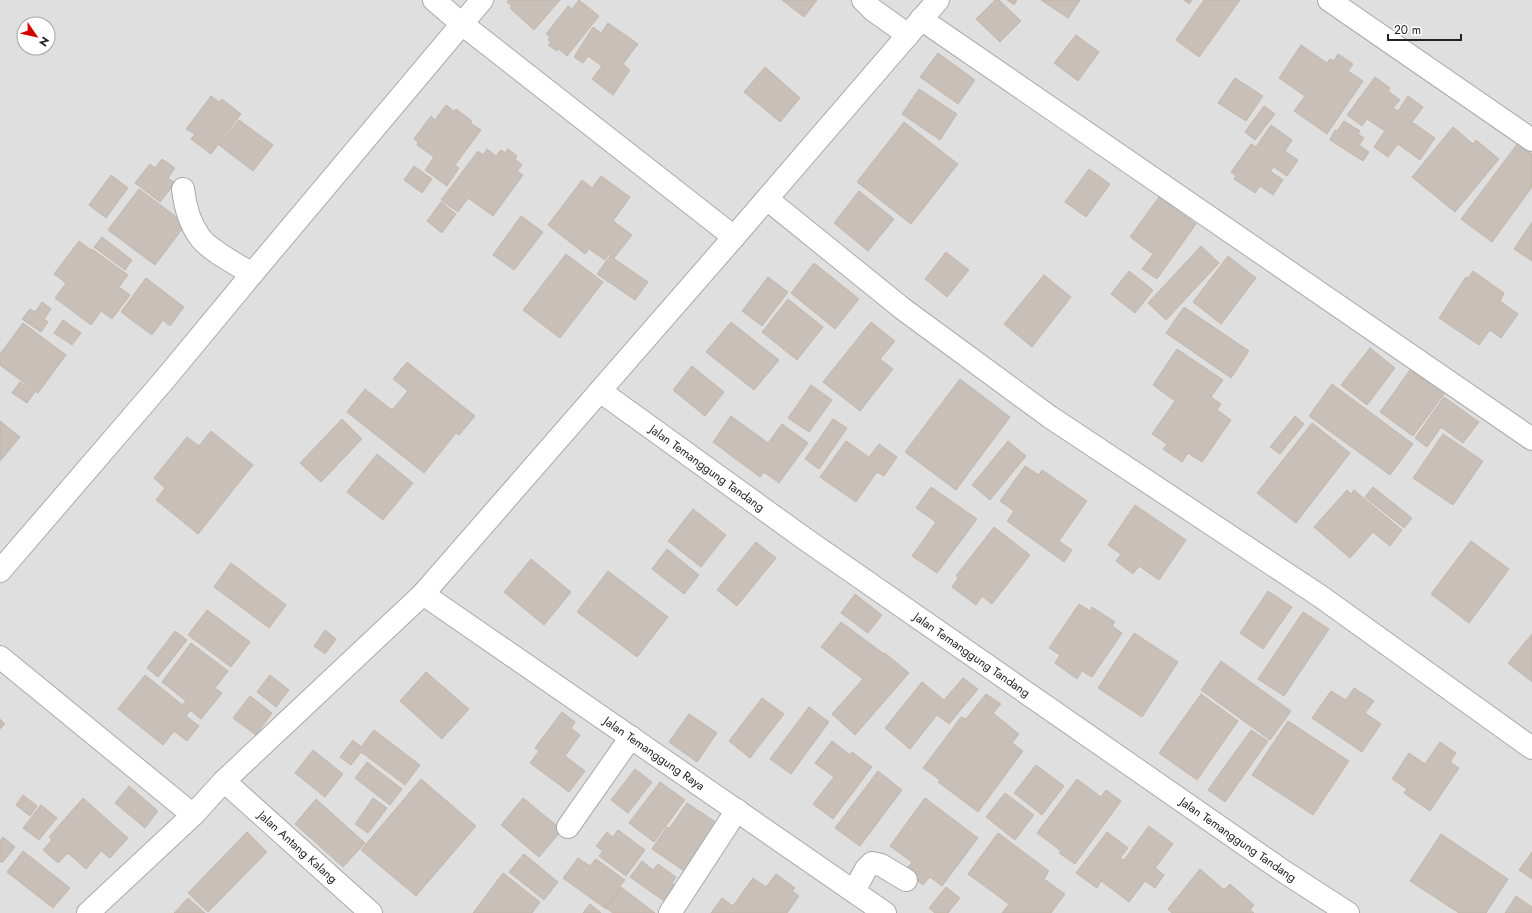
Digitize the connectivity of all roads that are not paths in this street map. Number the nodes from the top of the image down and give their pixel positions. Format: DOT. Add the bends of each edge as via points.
graph roads {
  1 [pos="434,0"];
  2 [pos="482,0"];
  3 [pos="863,0"];
  4 [pos="938,0"];
  5 [pos="1329,0"];
  6 [pos="462,24"];
  7 [pos="914,27"];
  8 [pos="1532,140"];
  9 [pos="183,190"];
  10 [pos="767,199"];
  11 [pos="734,237"];
  12 [pos="252,274"];
  13 [pos="600,391"];
  14 [pos="1532,439"];
  15 [pos="0,571"];
  16 [pos="423,594"];
  17 [pos="0,657"];
  18 [pos="631,737"];
  19 [pos="1532,748"];
  20 [pos="224,782"];
  21 [pos="737,810"];
  22 [pos="193,815"];
  23 [pos="568,827"];
  24 [pos="906,880"];
  25 [pos="854,891"];
  26 [pos="89,913"];
  27 [pos="371,913"];
  28 [pos="670,913"];
  29 [pos="885,913"];
  30 [pos="1348,913"];
  1 -- 6 [label="street"];
  2 -- 6 [label="street"];
  3 -- 7 [label="street" via="873,10"];
  4 -- 7 [label="street"];
  5 -- 8 [label="street"];
  6 -- 11 [label="street"];
  6 -- 12 [label="street"];
  7 -- 10 [label="street"];
  7 -- 14 [label="street"];
  9 -- 12 [label="street" via="185,209 199,237"];
  10 -- 11 [label="street"];
  10 -- 19 [label="street" via="903,308 1050,417 1320,596"];
  11 -- 13 [label="street"];
  12 -- 15 [label="street"];
  13 -- 16 [label="street"];
  13 -- 30 [label="street, Jalan Temanggung Tandang" via="805,539 1283,871"];
  16 -- 18 [label="street, Jalan Temanggung Raya"];
  16 -- 20 [label="street"];
  17 -- 22 [label="street"];
  18 -- 21 [label="street, Jalan Temanggung Raya"];
  18 -- 23 [label="street"];
  20 -- 22 [label="street"];
  20 -- 27 [label="street, Jalan Antang Kalang"];
  21 -- 25 [label="street, Jalan Temanggung Raya"];
  21 -- 28 [label="street"];
  22 -- 26 [label="street"];
  24 -- 25 [label="street" via="881,865 872,863"];
  25 -- 29 [label="street, Jalan Temanggung Raya"];
}
